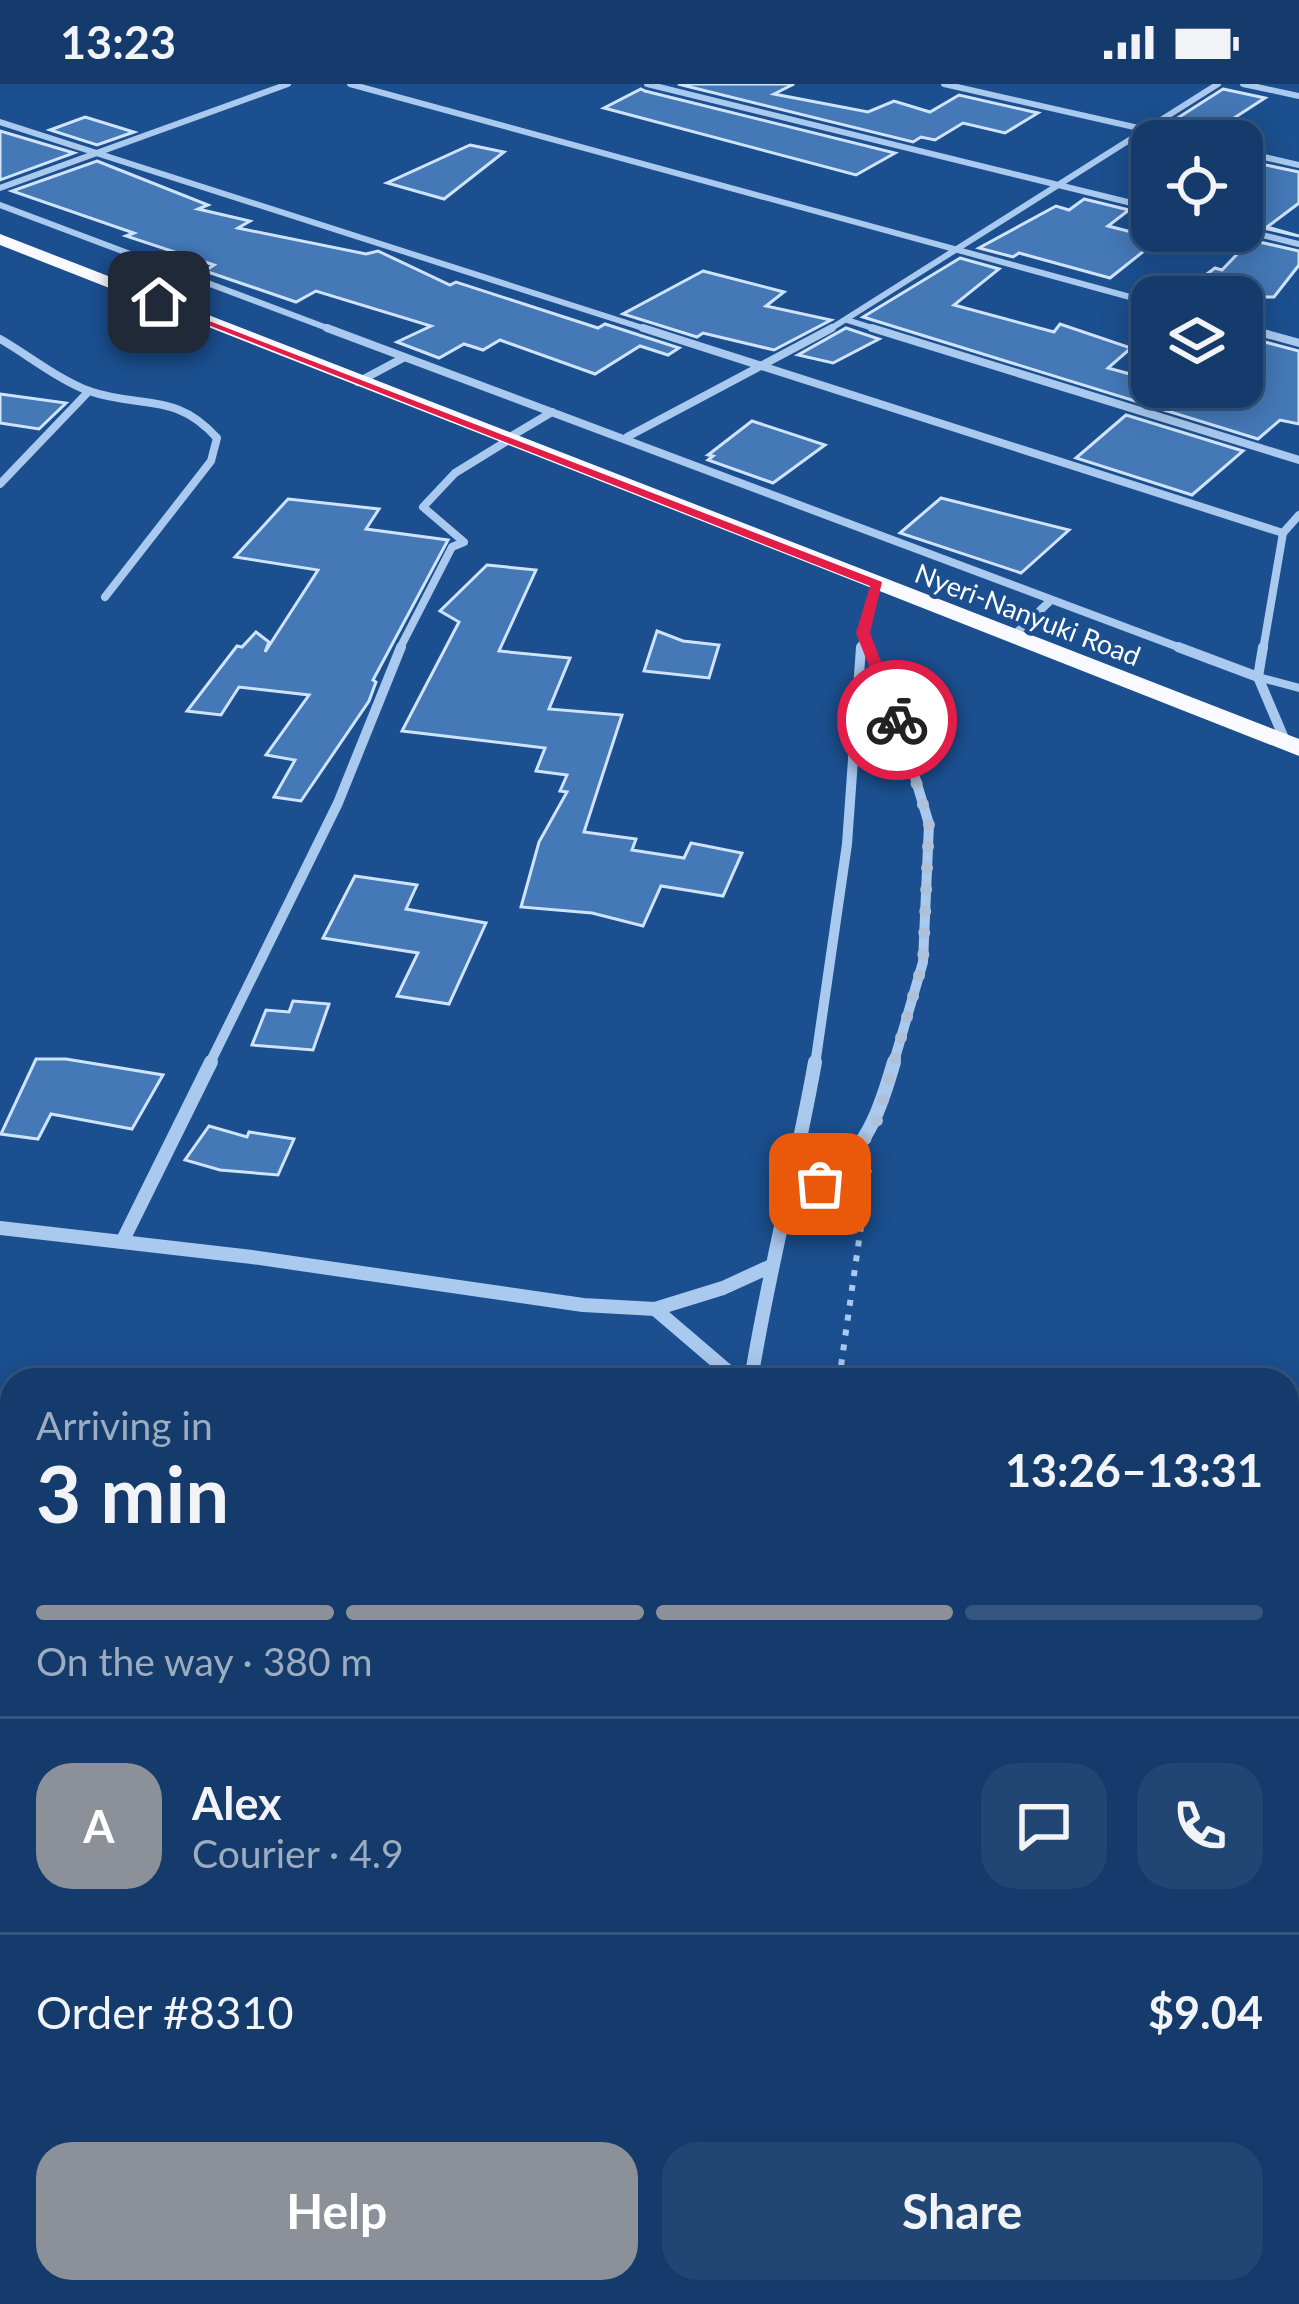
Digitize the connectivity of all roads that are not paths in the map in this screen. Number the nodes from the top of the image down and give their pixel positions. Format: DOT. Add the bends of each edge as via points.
graph roads {
  1 [pos="289,84"];
  2 [pos="350,84"];
  3 [pos="647,84"];
  4 [pos="944,84"];
  5 [pos="1218,84"];
  6 [pos="1243,84"];
  7 [pos="1299,96"];
  8 [pos="1157,120"];
  9 [pos="0,122"];
  10 [pos="1131,125"];
  11 [pos="1131,136"];
  12 [pos="94,154"];
  13 [pos="1263,157"];
  14 [pos="1299,165"];
  15 [pos="1057,184"];
  16 [pos="0,188"];
  17 [pos="1131,203"];
  18 [pos="0,205"];
  19 [pos="1263,235"];
  20 [pos="0,239"];
  21 [pos="1299,244"];
  22 [pos="956,249"];
  23 [pos="1131,297"];
  24 [pos="847,320"];
  25 [pos="1263,333"];
  26 [pos="0,339"];
  27 [pos="1299,343"];
  28 [pos="403,358"];
  29 [pos="763,368"];
  30 [pos="358,382"];
  31 [pos="89,391"];
  32 [pos="554,412"];
  33 [pos="627,437"];
  34 [pos="503,442"];
  35 [pos="1299,460"];
  36 [pos="0,484"];
  37 [pos="1299,515"];
  38 [pos="1283,533"];
  39 [pos="878,584"];
  40 [pos="105,597"];
  41 [pos="1049,602"];
  42 [pos="863,633"];
  43 [pos="1012,637"];
  44 [pos="1258,677"];
  45 [pos="1299,688"];
  46 [pos="1292,746"];
  47 [pos="788,1210"];
  48 [pos="0,1228"];
  49 [pos="122,1243"];
  50 [pos="769,1267"];
  51 [pos="655,1309"];
  52 [pos="724,1368"];
  53 [pos="754,1368"];
  1 -- 12 [label="street"];
  2 -- 22 [label="street"];
  3 -- 15 [label="street"];
  4 -- 10 [label="street"];
  5 -- 8 [label="street"];
  6 -- 7 [label="street"];
  9 -- 12 [label="street"];
  11 -- 15 [label="street"];
  12 -- 16 [label="street"];
  12 -- 29 [label="street"];
  13 -- 14 [label="street"];
  15 -- 17 [label="street"];
  15 -- 22 [label="street"];
  18 -- 28 [label="street"];
  19 -- 21 [label="street"];
  20 -- 30 [label="highway, Nyeri-Nanyuki Road"];
  22 -- 23 [label="street"];
  22 -- 24 [label="street"];
  24 -- 29 [label="street"];
  24 -- 35 [label="street"];
  25 -- 27 [label="street"];
  26 -- 31 [label="street"];
  28 -- 30 [label="street"];
  28 -- 32 [label="street"];
  29 -- 33 [label="street"];
  29 -- 38 [label="street"];
  30 -- 34 [label="highway, Nyeri-Nanyuki Road"];
  31 -- 36 [label="street"];
  31 -- 40 [label="street" via="170,404 217,438 211,461"];
  32 -- 33 [label="street"];
  32 -- 34 [label="street"];
  33 -- 41 [label="street"];
  34 -- 39 [label="highway, Nyeri-Nanyuki Road"];
  34 -- 49 [label="street" via="455,473 423,507 464,542 452,547 393,662 338,803"];
  37 -- 38 [label="street"];
  38 -- 44 [label="street"];
  39 -- 42 [label="street"];
  39 -- 43 [label="highway, Nyeri-Nanyuki Road"];
  41 -- 43 [label="street"];
  41 -- 44 [label="street"];
  42 -- 47 [label="street" via="835,950"];
  42 -- 47 [label="street" via="929,824 923,962 876,1124 851,1159"];
  43 -- 46 [label="highway, Nyeri-Nanyuki Road"];
  44 -- 45 [label="lane"];
  44 -- 46 [label="street"];
  47 -- 50 [label="street"];
  48 -- 49 [label="street"];
  49 -- 51 [label="street"];
  50 -- 51 [label="street"];
  50 -- 53 [label="street"];
  51 -- 52 [label="street"];
}
